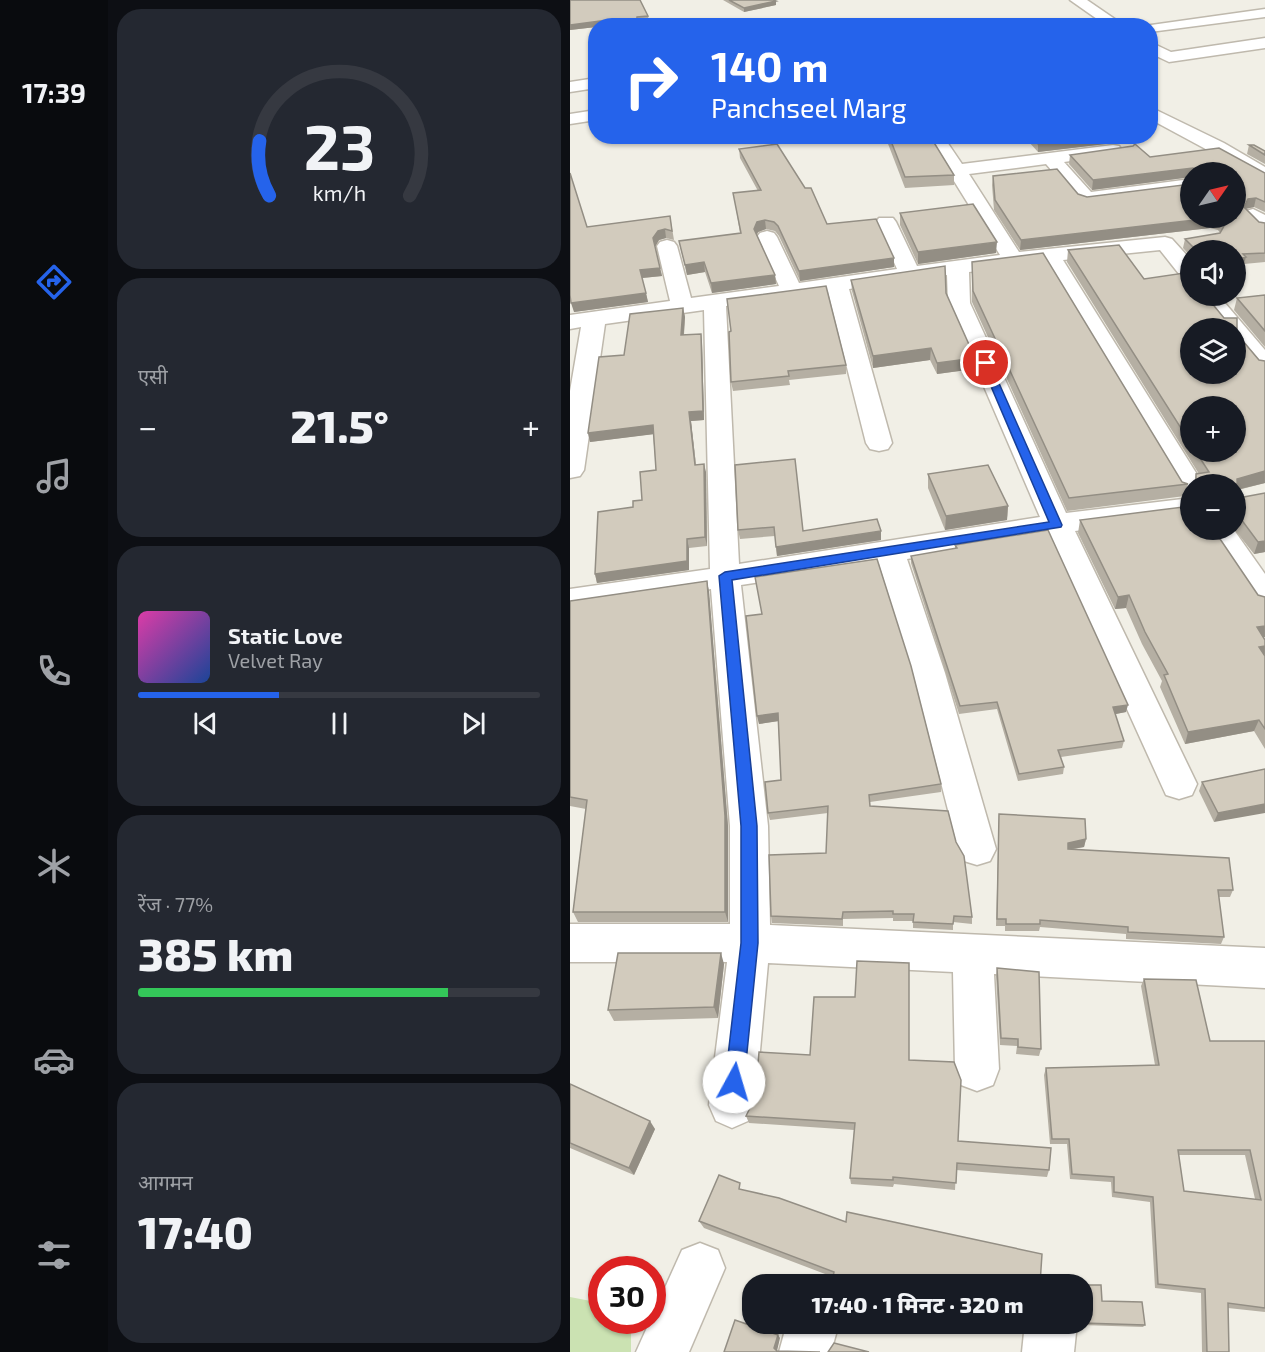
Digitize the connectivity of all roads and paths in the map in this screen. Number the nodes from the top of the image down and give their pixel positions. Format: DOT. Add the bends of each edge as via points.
graph roads {
  1 [pos="1077,0"];
  2 [pos="1265,14"];
  3 [pos="1248,16"];
  4 [pos="1105,18"];
  5 [pos="1158,27"];
  6 [pos="1265,27"];
  7 [pos="1265,43"];
  8 [pos="1158,51"];
  9 [pos="1169,57"];
  10 [pos="1158,66"];
  11 [pos="588,84"];
  12 [pos="570,87"];
  13 [pos="588,116"];
  14 [pos="1158,116"];
  15 [pos="570,119"];
  16 [pos="939,144"];
  17 [pos="1125,149"];
  18 [pos="1051,158"];
  19 [pos="957,170"];
  20 [pos="1265,176"];
  21 [pos="1246,179"];
  22 [pos="1180,186"];
  23 [pos="886,222"];
  24 [pos="767,237"];
  25 [pos="1188,239"];
  26 [pos="1165,243"];
  27 [pos="667,246"];
  28 [pos="1050,256"];
  29 [pos="1012,259"];
  30 [pos="1180,261"];
  31 [pos="958,268"];
  32 [pos="909,273"];
  33 [pos="837,285"];
  34 [pos="792,290"];
  35 [pos="715,301"];
  36 [pos="682,306"];
  37 [pos="1216,306"];
  38 [pos="1227,318"];
  39 [pos="582,320"];
  40 [pos="1246,341"];
  41 [pos="1265,365"];
  42 [pos="879,443"];
  43 [pos="570,470"];
  44 [pos="1183,474"];
  45 [pos="1180,508"];
  46 [pos="1056,525"];
  47 [pos="1226,540"];
  48 [pos="890,552"];
  49 [pos="725,576"];
  50 [pos="1265,597"];
  51 [pos="570,600"];
  52 [pos="1179,784"];
  53 [pos="977,849"];
  54 [pos="570,943"];
  55 [pos="750,943"];
  56 [pos="973,953"];
  57 [pos="1265,968"];
  58 [pos="977,1069"];
  59 [pos="732,1105"];
  60 [pos="700,1268"];
  61 [pos="810,1334"];
  62 [pos="1050,1334"];
  63 [pos="662,1352"];
  64 [pos="805,1352"];
  65 [pos="1048,1352"];
  1 -- 4 [label="street"];
  2 -- 3 [label="street"];
  3 -- 5 [label="street"];
  3 -- 6 [label="street"];
  7 -- 9 [label="street"];
  8 -- 9 [label="street"];
  9 -- 10 [label="street"];
  11 -- 12 [label="street"];
  13 -- 15 [label="street"];
  14 -- 20 [label="street"];
  16 -- 19 [label="street"];
  17 -- 18 [label="street"];
  18 -- 19 [label="street"];
  18 -- 22 [label="street" via="1086,198"];
  19 -- 29 [label="street"];
  20 -- 21 [label="street"];
  23 -- 32 [label="street"];
  24 -- 34 [label="street"];
  25 -- 26 [label="street"];
  26 -- 28 [label="street"];
  26 -- 30 [label="street"];
  27 -- 36 [label="street"];
  28 -- 29 [label="street"];
  28 -- 44 [label="street"];
  29 -- 31 [label="street"];
  31 -- 32 [label="street"];
  31 -- 46 [label="street" via="959,303"];
  32 -- 33 [label="street"];
  33 -- 34 [label="street"];
  33 -- 42 [label="street"];
  34 -- 35 [label="street"];
  35 -- 36 [label="street"];
  35 -- 49 [label="street"];
  36 -- 39 [label="street"];
  37 -- 38 [label="street"];
  39 -- 43 [label="street"];
  40 -- 41 [label="street"];
  45 -- 46 [label="street"];
  46 -- 48 [label="street"];
  46 -- 52 [label="street"];
  47 -- 50 [label="street"];
  48 -- 49 [label="street"];
  48 -- 53 [label="street" via="930,673"];
  49 -- 51 [label="street"];
  49 -- 55 [label="street" via="749,826"];
  54 -- 55 [label="street"];
  55 -- 56 [label="street"];
  55 -- 59 [label="street"];
  56 -- 57 [label="street"];
  56 -- 58 [label="street"];
  60 -- 63 [label="street"];
  61 -- 64 [label="street"];
  62 -- 65 [label="street"];
}
